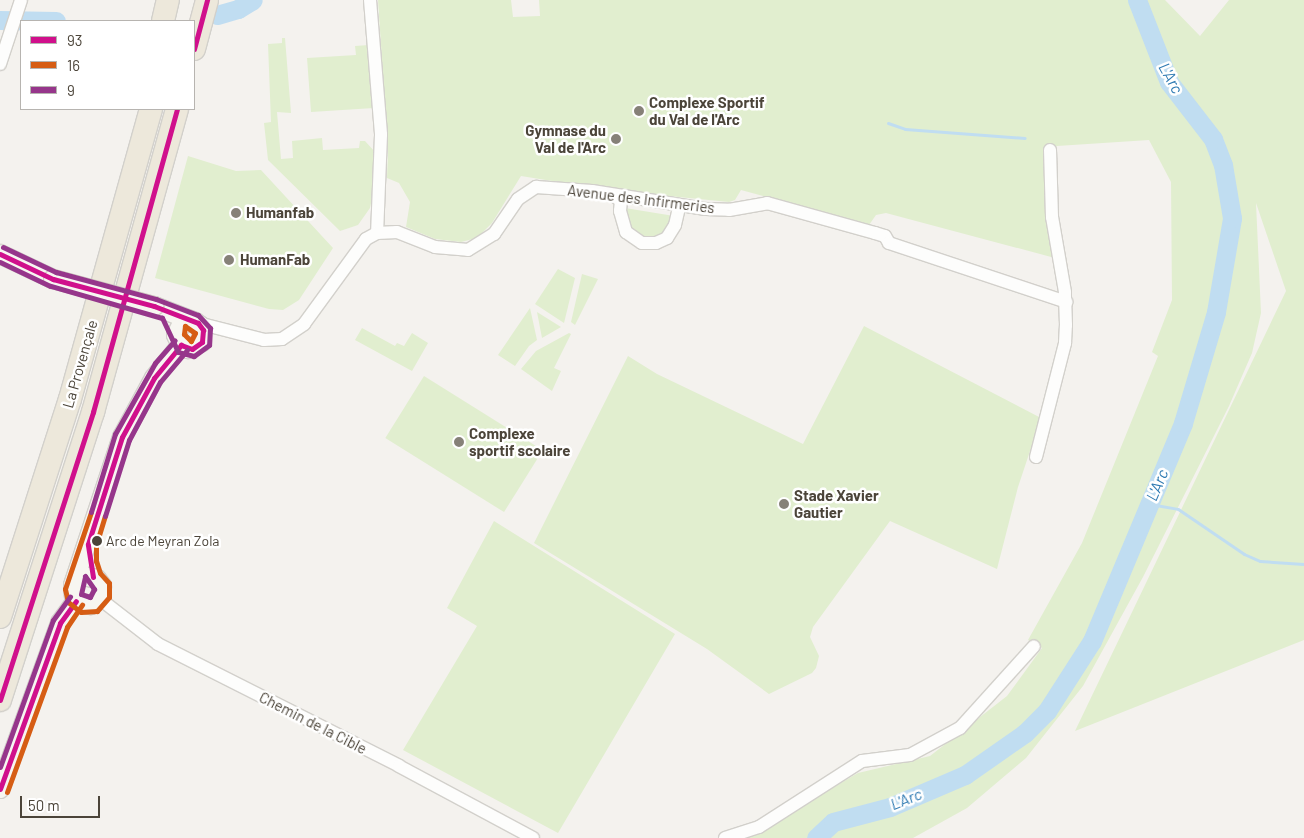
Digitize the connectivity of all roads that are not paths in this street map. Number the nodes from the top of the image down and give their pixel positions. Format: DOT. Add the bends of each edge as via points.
graph roads {
  1 [pos="21,0"];
  2 [pos="168,0"];
  3 [pos="180,0"];
  4 [pos="208,0"];
  5 [pos="370,0"];
  6 [pos="163,20"];
  7 [pos="174,20"];
  8 [pos="195,46"];
  9 [pos="0,64"];
  10 [pos="143,110"];
  11 [pos="151,110"];
  12 [pos="177,110"];
  13 [pos="1050,150"];
  14 [pos="127,195"];
  15 [pos="613,195"];
  16 [pos="679,207"];
  17 [pos="377,233"];
  18 [pos="0,254"];
  19 [pos="1066,302"];
  20 [pos="190,324"];
  21 [pos="226,331"];
  22 [pos="202,342"];
  23 [pos="181,345"];
  24 [pos="1036,457"];
  25 [pos="88,544"];
  26 [pos="93,577"];
  27 [pos="76,581"];
  28 [pos="100,599"];
  29 [pos="76,601"];
  30 [pos="0,617"];
  31 [pos="1034,646"];
  32 [pos="0,700"];
  33 [pos="0,789"];
  34 [pos="533,838"];
  35 [pos="725,838"];
  1 -- 9 [label="street" via="14,13"];
  2 -- 6 [label="highway"];
  3 -- 7 [label="highway"];
  4 -- 8 [label="highway"];
  5 -- 17 [label="street" via="381,135"];
  10 -- 14 [label="highway"];
  11 -- 14 [label="highway, La Provençale"];
  12 -- 32 [label="highway, La Provençale" via="93,412"];
  13 -- 19 [label="street" via="1054,239"];
  14 -- 30 [label="highway, La Provençale" via="70,399"];
  15 -- 16 [label="street, Avenue des Infirmeries"];
  15 -- 16 [label="street" via="621,201 620,211 626,232 642,243 656,243 667,238 675,225"];
  15 -- 17 [label="street, Avenue des Infirmeries" via="536,187 518,199 494,234 468,250 435,247 397,232"];
  16 -- 19 [label="street, Avenue des Infirmeries" via="729,210 754,203 772,204 885,236 889,243"];
  17 -- 21 [label="street" via="354,253 304,324 282,339 264,340"];
  18 -- 20 [label="main road, bridge" via="53,279 160,309"];
  19 -- 24 [label="street" via="1065,343"];
  20 -- 21 [label="street"];
  20 -- 22 [label="main road" via="203,330"];
  20 -- 23 [label="main road" via="176,335"];
  21 -- 22 [label="street"];
  22 -- 23 [label="main road" via="192,349"];
  23 -- 25 [label="main road" via="154,378 122,437"];
  25 -- 26 [label="main road"];
  25 -- 27 [label="main road"];
  26 -- 27 [label="main road" via="83,576"];
  26 -- 28 [label="main road" via="102,586"];
  27 -- 29 [label="main road" via="72,589"];
  28 -- 29 [label="main road" via="91,605"];
  28 -- 34 [label="street, Chemin de la Cible" via="158,644"];
  29 -- 33 [label="main road" via="60,623"];
  31 -- 35 [label="street" via="960,728 910,756 862,762 760,827"];
}
